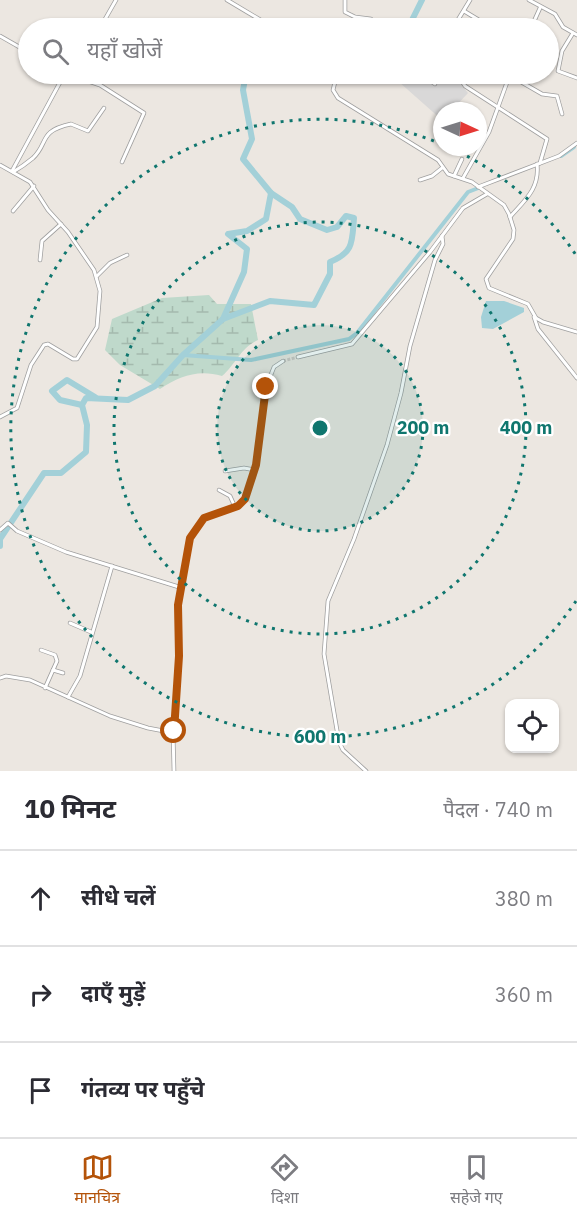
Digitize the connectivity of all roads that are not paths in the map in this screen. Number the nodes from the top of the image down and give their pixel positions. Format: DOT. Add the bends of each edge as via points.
graph roads {
  1 [pos="116,0"];
  2 [pos="227,0"];
  3 [pos="345,0"];
  4 [pos="470,0"];
  5 [pos="529,0"];
  6 [pos="540,8"];
  7 [pos="464,10"];
  8 [pos="106,18"];
  9 [pos="257,18"];
  10 [pos="363,18"];
  11 [pos="459,18"];
  12 [pos="476,18"];
  13 [pos="536,18"];
  14 [pos="557,18"];
  15 [pos="559,22"];
  16 [pos="575,34"];
  17 [pos="0,36"];
  18 [pos="18,46"];
  19 [pos="559,66"];
  20 [pos="559,71"];
  21 [pos="577,78"];
  22 [pos="60,84"];
  23 [pos="97,84"];
  24 [pos="334,84"];
  25 [pos="462,84"];
  26 [pos="506,84"];
  27 [pos="526,84"];
  28 [pos="104,108"];
  29 [pos="496,108"];
  30 [pos="562,114"];
  31 [pos="577,143"];
  32 [pos="462,159"];
  33 [pos="122,162"];
  34 [pos="0,165"];
  35 [pos="538,166"];
  36 [pos="442,168"];
  37 [pos="12,172"];
  38 [pos="454,176"];
  39 [pos="462,178"];
  40 [pos="420,180"];
  41 [pos="34,186"];
  42 [pos="479,188"];
  43 [pos="486,193"];
  44 [pos="13,211"];
  45 [pos="510,217"];
  46 [pos="61,224"];
  47 [pos="442,236"];
  48 [pos="127,255"];
  49 [pos="40,260"];
  50 [pos="96,277"];
  51 [pos="534,315"];
  52 [pos="577,332"];
  53 [pos="298,357"];
  54 [pos="284,361"];
  55 [pos="577,378"];
  56 [pos="0,417"];
  57 [pos="255,470"];
  58 [pos="225,471"];
  59 [pos="219,490"];
  60 [pos="235,507"];
  61 [pos="0,530"];
  62 [pos="112,566"];
  63 [pos="180,589"];
  64 [pos="70,623"];
  65 [pos="91,632"];
  66 [pos="41,650"];
  67 [pos="53,670"];
  68 [pos="63,673"];
  69 [pos="0,678"];
  70 [pos="45,688"];
  71 [pos="68,697"];
  72 [pos="172,732"];
  73 [pos="174,771"];
  74 [pos="366,771"];
  1 -- 8 [label="street"];
  2 -- 9 [label="street"];
  3 -- 10 [label="street" via="345,12"];
  4 -- 7 [label="street"];
  5 -- 6 [label="street"];
  6 -- 13 [label="street"];
  6 -- 14 [label="street"];
  7 -- 11 [label="street"];
  7 -- 12 [label="street"];
  15 -- 16 [label="street"];
  16 -- 19 [label="street" via="562,51"];
  17 -- 18 [label="street"];
  20 -- 21 [label="street"];
  22 -- 37 [label="street"];
  23 -- 33 [label="street" via="144,113"];
  24 -- 36 [label="street" via="338,98 438,160"];
  25 -- 29 [label="street"];
  26 -- 29 [label="street"];
  27 -- 30 [label="street" via="542,94 557,96"];
  28 -- 37 [label="street" via="88,131 70,124 54,129 42,140 34,157"];
  29 -- 35 [label="street" via="547,139"];
  29 -- 39 [label="street" via="489,132"];
  31 -- 35 [label="street"];
  32 -- 38 [label="street"];
  34 -- 37 [label="street"];
  35 -- 42 [label="street"];
  35 -- 45 [label="street" via="531,196"];
  36 -- 38 [label="street"];
  36 -- 40 [label="street"];
  37 -- 41 [label="street"];
  38 -- 39 [label="street"];
  39 -- 42 [label="street"];
  41 -- 44 [label="street"];
  41 -- 46 [label="street"];
  42 -- 43 [label="street"];
  43 -- 45 [label="street" via="504,205"];
  43 -- 47 [label="street" via="467,204"];
  45 -- 51 [label="street" via="513,239 485,283 528,304"];
  46 -- 49 [label="street" via="42,242"];
  46 -- 50 [label="street" via="87,256"];
  47 -- 53 [label="street" via="359,338 348,346"];
  47 -- 74 [label="street" via="443,244 410,346 387,445 326,613 325,659 339,742"];
  48 -- 50 [label="street" via="110,263"];
  50 -- 56 [label="street" via="100,291 97,327 79,357 73,359 44,345 31,365 17,408"];
  51 -- 52 [label="street" via="543,322"];
  51 -- 55 [label="street" via="538,329"];
  54 -- 57 [label="street" via="274,367 266,387"];
  57 -- 58 [label="street"];
  57 -- 60 [label="street" via="245,499"];
  59 -- 60 [label="street" via="230,496"];
  60 -- 63 [label="street" via="209,514 193,530"];
  61 -- 62 [label="street" via="9,524 51,546"];
  62 -- 63 [label="street"];
  62 -- 65 [label="street"];
  63 -- 72 [label="street"];
  64 -- 65 [label="street"];
  65 -- 71 [label="street" via="80,676"];
  66 -- 67 [label="street" via="56,657"];
  67 -- 68 [label="street"];
  67 -- 70 [label="street"];
  69 -- 70 [label="street" via="27,679"];
  70 -- 71 [label="street"];
  71 -- 72 [label="street" via="110,716"];
  72 -- 73 [label="street"];
}
